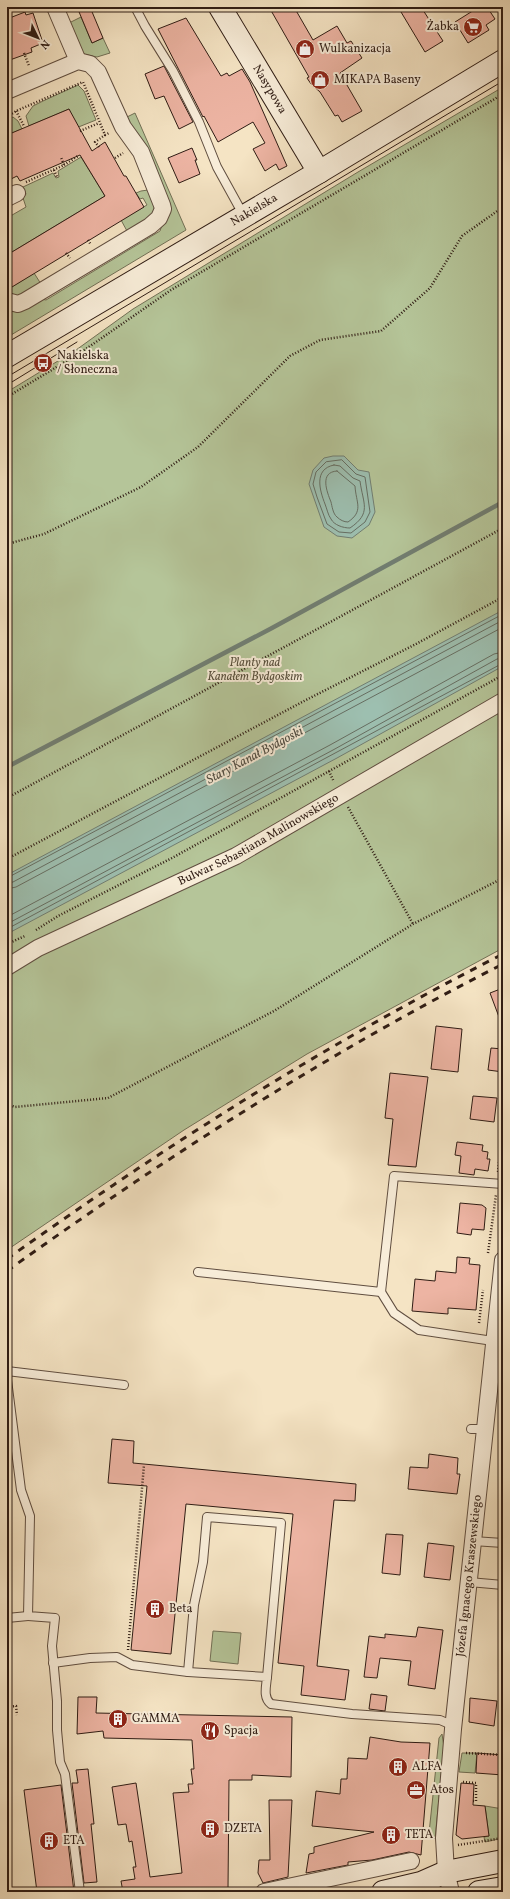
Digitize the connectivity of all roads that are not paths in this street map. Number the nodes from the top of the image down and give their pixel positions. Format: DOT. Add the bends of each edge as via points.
graph roads {
  1 [pos="55,7"];
  2 [pos="135,7"];
  3 [pos="220,7"];
  4 [pos="78,61"];
  5 [pos="502,63"];
  6 [pos="7,91"];
  7 [pos="319,172"];
  8 [pos="244,216"];
  9 [pos="7,301"];
  10 [pos="7,356"];
  11 [pos="503,701"];
  12 [pos="7,967"];
  13 [pos="503,1184"];
  14 [pos="503,1260"];
  15 [pos="198,1272"];
  16 [pos="381,1292"];
  17 [pos="493,1341"];
  18 [pos="7,1371"];
  19 [pos="7,1380"];
  20 [pos="124,1384"];
  21 [pos="473,1541"];
  22 [pos="503,1543"];
  23 [pos="469,1582"];
  24 [pos="503,1585"];
  25 [pos="28,1616"];
  26 [pos="7,1618"];
  27 [pos="53,1663"];
  28 [pos="188,1672"];
  29 [pos="267,1678"];
  30 [pos="454,1729"];
  31 [pos="410,1860"];
  32 [pos="503,1861"];
  33 [pos="448,1882"];
  34 [pos="503,1888"];
  35 [pos="80,1892"];
  36 [pos="264,1892"];
  37 [pos="383,1892"];
  38 [pos="479,1892"];
  1 -- 4 [label="street"];
  2 -- 8 [label="lane" via="173,71 217,167"];
  3 -- 7 [label="main road, Nasypowa"];
  4 -- 6 [label="street"];
  4 -- 9 [label="street" via="90,64 102,78 123,127 141,152 161,201 162,214 150,226 25,301 18,304"];
  5 -- 7 [label="main road, Nakielska"];
  7 -- 8 [label="main road, Nakielska"];
  8 -- 10 [label="main road, Nakielska"];
  11 -- 12 [label="street, Bulwar Sebastiana Malinowskiego" via="236,856 38,948"];
  13 -- 16 [label="lane" via="394,1176"];
  14 -- 17 [label="street, Józefa Ignacego Kraszewskiego"];
  15 -- 16 [label="lane"];
  16 -- 17 [label="lane" via="394,1313 419,1330"];
  17 -- 21 [label="street, Józefa Ignacego Kraszewskiego" via="478,1429"];
  18 -- 20 [label="lane"];
  19 -- 25 [label="lane" via="21,1490 30,1516"];
  21 -- 22 [label="lane"];
  21 -- 23 [label="street, Józefa Ignacego Kraszewskiego"];
  23 -- 24 [label="lane"];
  23 -- 30 [label="street, Józefa Ignacego Kraszewskiego"];
  25 -- 26 [label="lane"];
  25 -- 27 [label="lane" via="55,1618"];
  27 -- 28 [label="lane" via="90,1658 116,1658 132,1665"];
  27 -- 35 [label="lane" via="60,1762 65,1774"];
  28 -- 29 [label="lane"];
  28 -- 29 [label="lane" via="194,1605 203,1562 207,1517 282,1523"];
  29 -- 30 [label="lane" via="266,1696 271,1704 352,1714 440,1720"];
  30 -- 33 [label="street, Józefa Ignacego Kraszewskiego" via="444,1838"];
  31 -- 36 [label="street"];
  32 -- 33 [label="main road"];
  33 -- 37 [label="main road" via="421,1883"];
  34 -- 38 [label="main road"];
}
